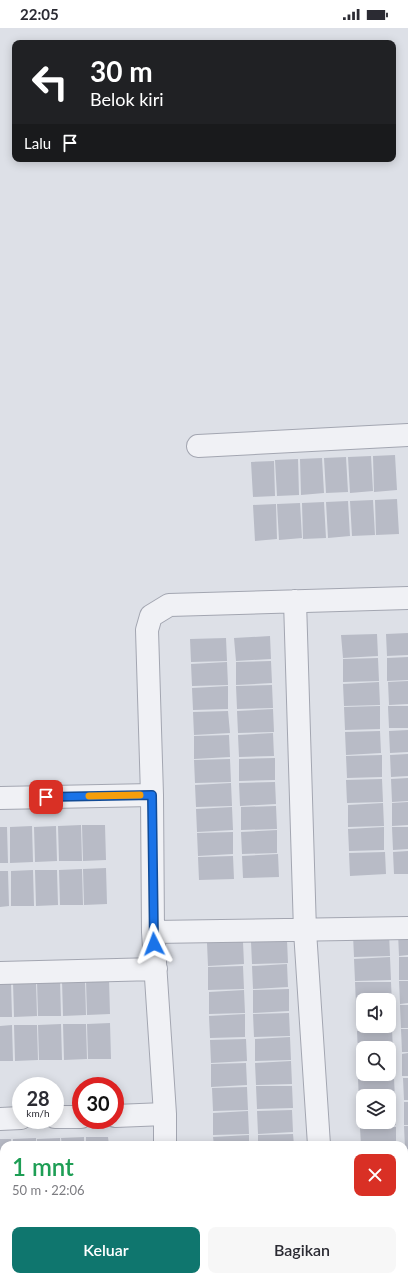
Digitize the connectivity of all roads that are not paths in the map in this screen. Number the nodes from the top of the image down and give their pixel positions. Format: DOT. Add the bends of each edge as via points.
graph roads {
  1 [pos="408,435"];
  2 [pos="198,446"];
  3 [pos="408,598"];
  4 [pos="295,601"];
  5 [pos="152,795"];
  6 [pos="0,798"];
  7 [pos="408,928"];
  8 [pos="305,931"];
  9 [pos="153,932"];
  10 [pos="156,969"];
  11 [pos="0,974"];
  12 [pos="165,1114"];
  13 [pos="124,1116"];
  14 [pos="12,1118"];
  15 [pos="0,1119"];
  16 [pos="165,1141"];
  17 [pos="319,1141"];
  1 -- 2 [label="street"];
  3 -- 4 [label="street"];
  4 -- 5 [label="street" via="169,604 151,616 147,630"];
  4 -- 8 [label="street"];
  5 -- 6 [label="street"];
  5 -- 9 [label="street"];
  7 -- 8 [label="street"];
  8 -- 9 [label="street"];
  8 -- 17 [label="street"];
  9 -- 10 [label="street"];
  10 -- 11 [label="street"];
  10 -- 12 [label="street"];
  12 -- 13 [label="street"];
  12 -- 16 [label="street"];
  14 -- 15 [label="street"];
}
